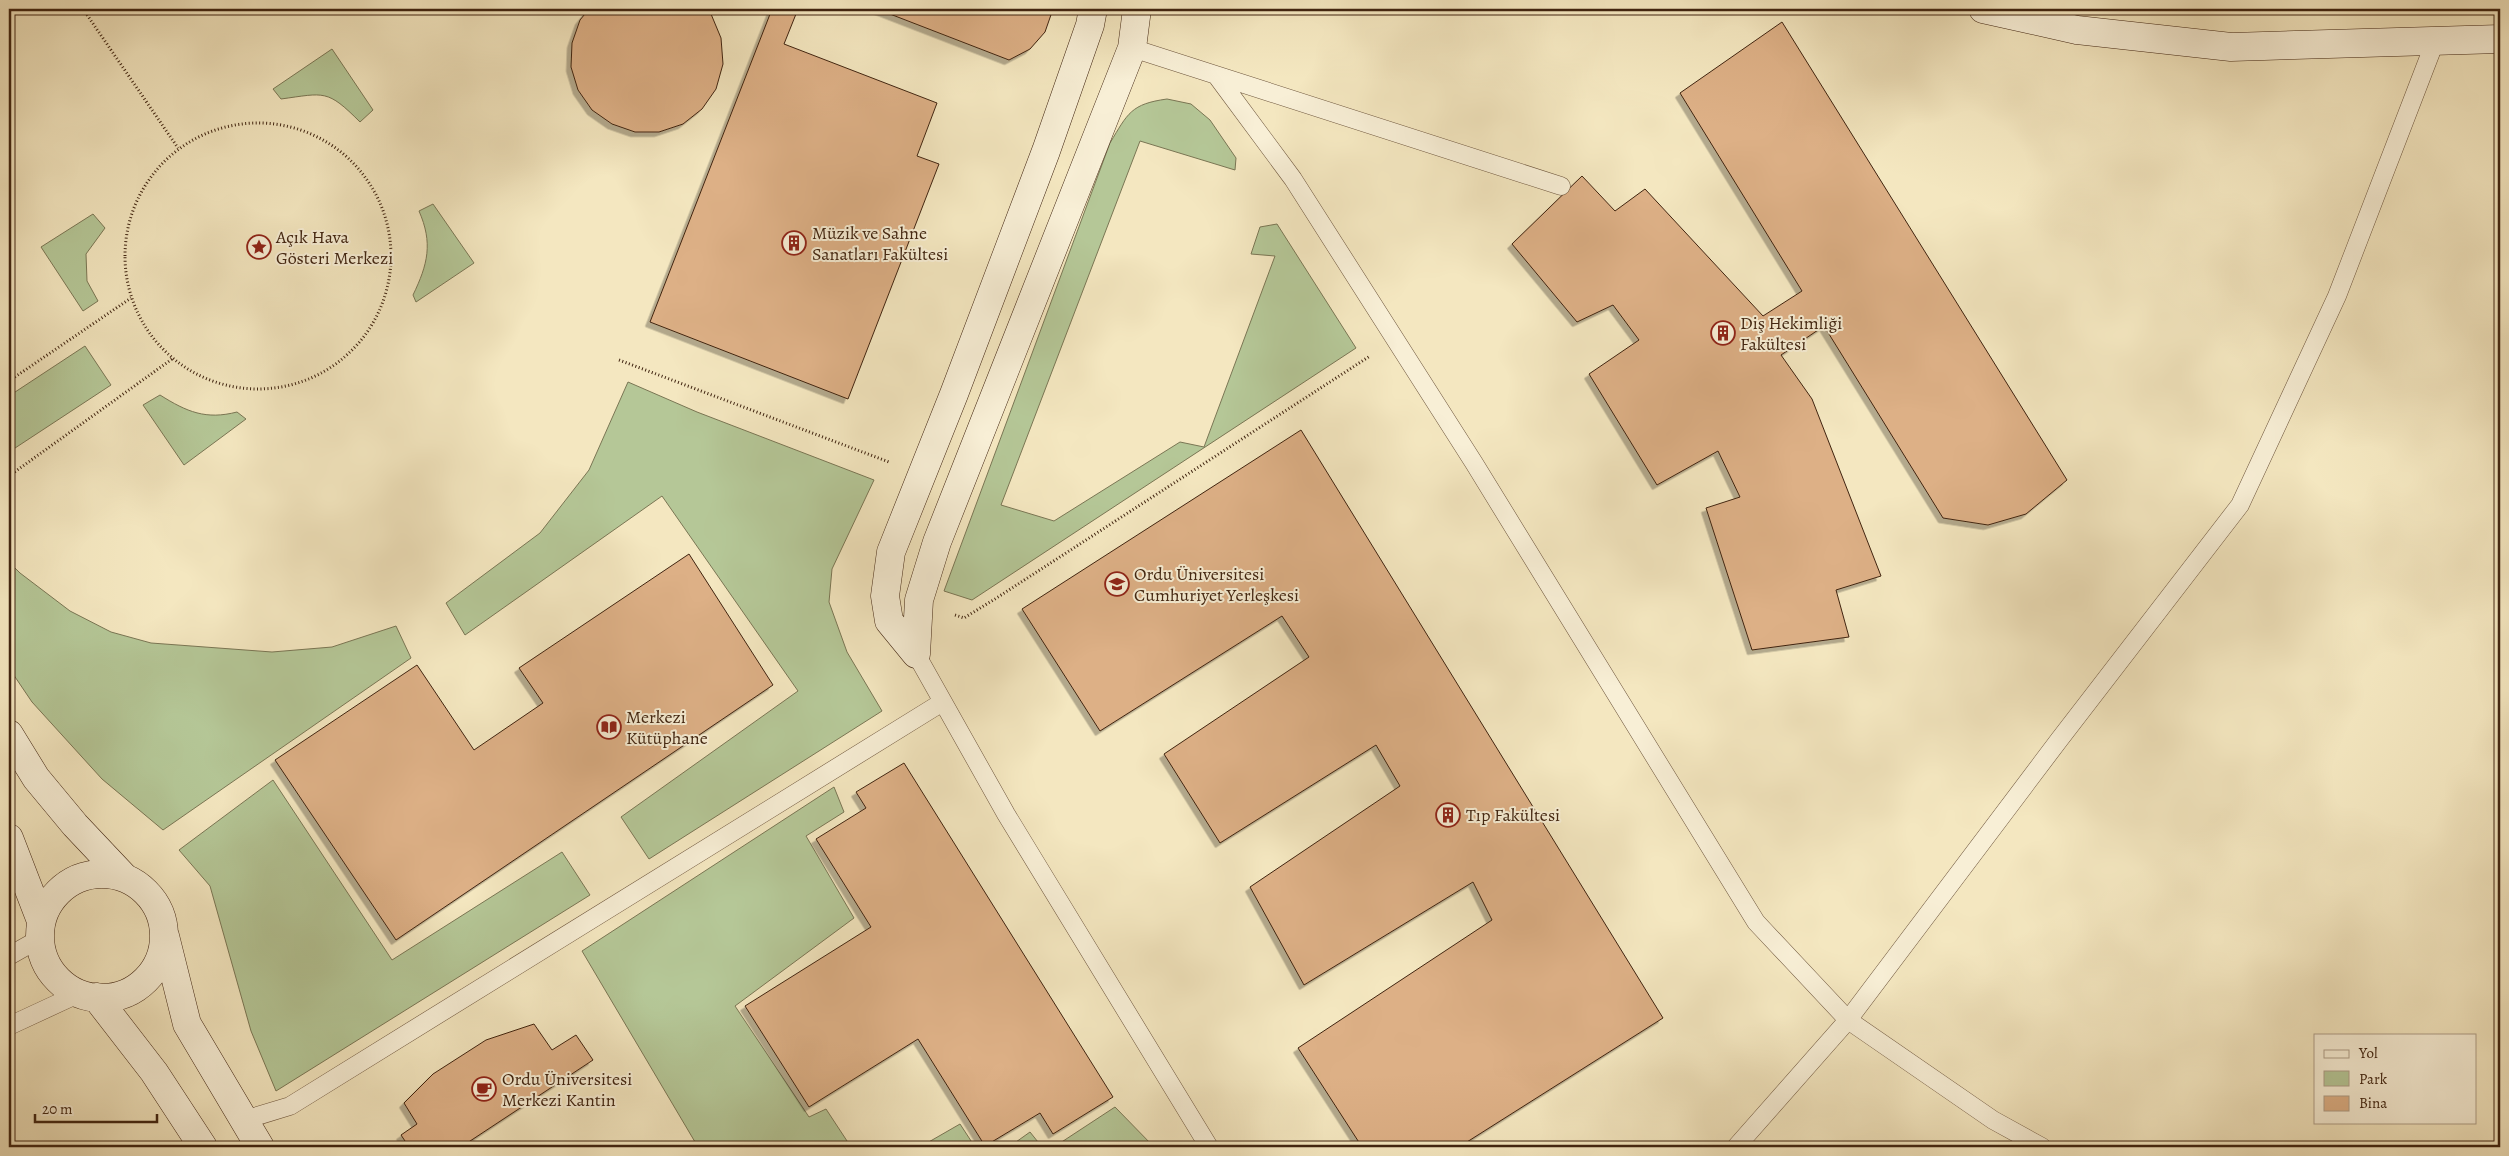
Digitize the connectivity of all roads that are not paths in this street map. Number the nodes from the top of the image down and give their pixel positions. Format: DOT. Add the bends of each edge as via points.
graph roads {
  1 [pos="1093,9"];
  2 [pos="1137,9"];
  3 [pos="1983,9"];
  4 [pos="2436,39"];
  5 [pos="2500,39"];
  6 [pos="1132,48"];
  7 [pos="1216,75"];
  8 [pos="1561,186"];
  9 [pos="916,654"];
  10 [pos="941,703"];
  11 [pos="9,734"];
  12 [pos="9,838"];
  13 [pos="125,878"];
  14 [pos="40,930"];
  15 [pos="164,932"];
  16 [pos="9,956"];
  17 [pos="87,996"];
  18 [pos="1848,1020"];
  19 [pos="9,1026"];
  20 [pos="244,1120"];
  21 [pos="203,1147"];
  22 [pos="260,1147"];
  23 [pos="1209,1147"];
  24 [pos="1736,1147"];
  25 [pos="2042,1147"];
  1 -- 9 [label="street" via="1046,151 890,552 885,596 889,621"];
  2 -- 6 [label="street"];
  3 -- 4 [label="street" via="2077,30 2231,47"];
  4 -- 5 [label="street"];
  4 -- 18 [label="lane" via="2337,296 2240,505"];
  6 -- 7 [label="lane"];
  6 -- 9 [label="street" via="940,533 919,600"];
  7 -- 8 [label="lane"];
  7 -- 18 [label="lane" via="1293,179 1474,462 1756,922"];
  9 -- 10 [label="lane"];
  10 -- 20 [label="lane" via="290,1106"];
  10 -- 23 [label="lane"];
  11 -- 13 [label="street" via="36,778"];
  12 -- 14 [label="street"];
  13 -- 14 [label="street" via="108,874 73,880 48,905"];
  13 -- 15 [label="street" via="153,899 161,915"];
  14 -- 16 [label="lane"];
  14 -- 17 [label="street" via="42,956 51,972 63,985"];
  15 -- 17 [label="street" via="156,967 145,981 130,992 114,997"];
  15 -- 20 [label="street" via="187,1024"];
  17 -- 19 [label="lane"];
  17 -- 21 [label="street" via="154,1072"];
  18 -- 24 [label="lane"];
  18 -- 25 [label="lane" via="1993,1120"];
  20 -- 22 [label="street"];
}
